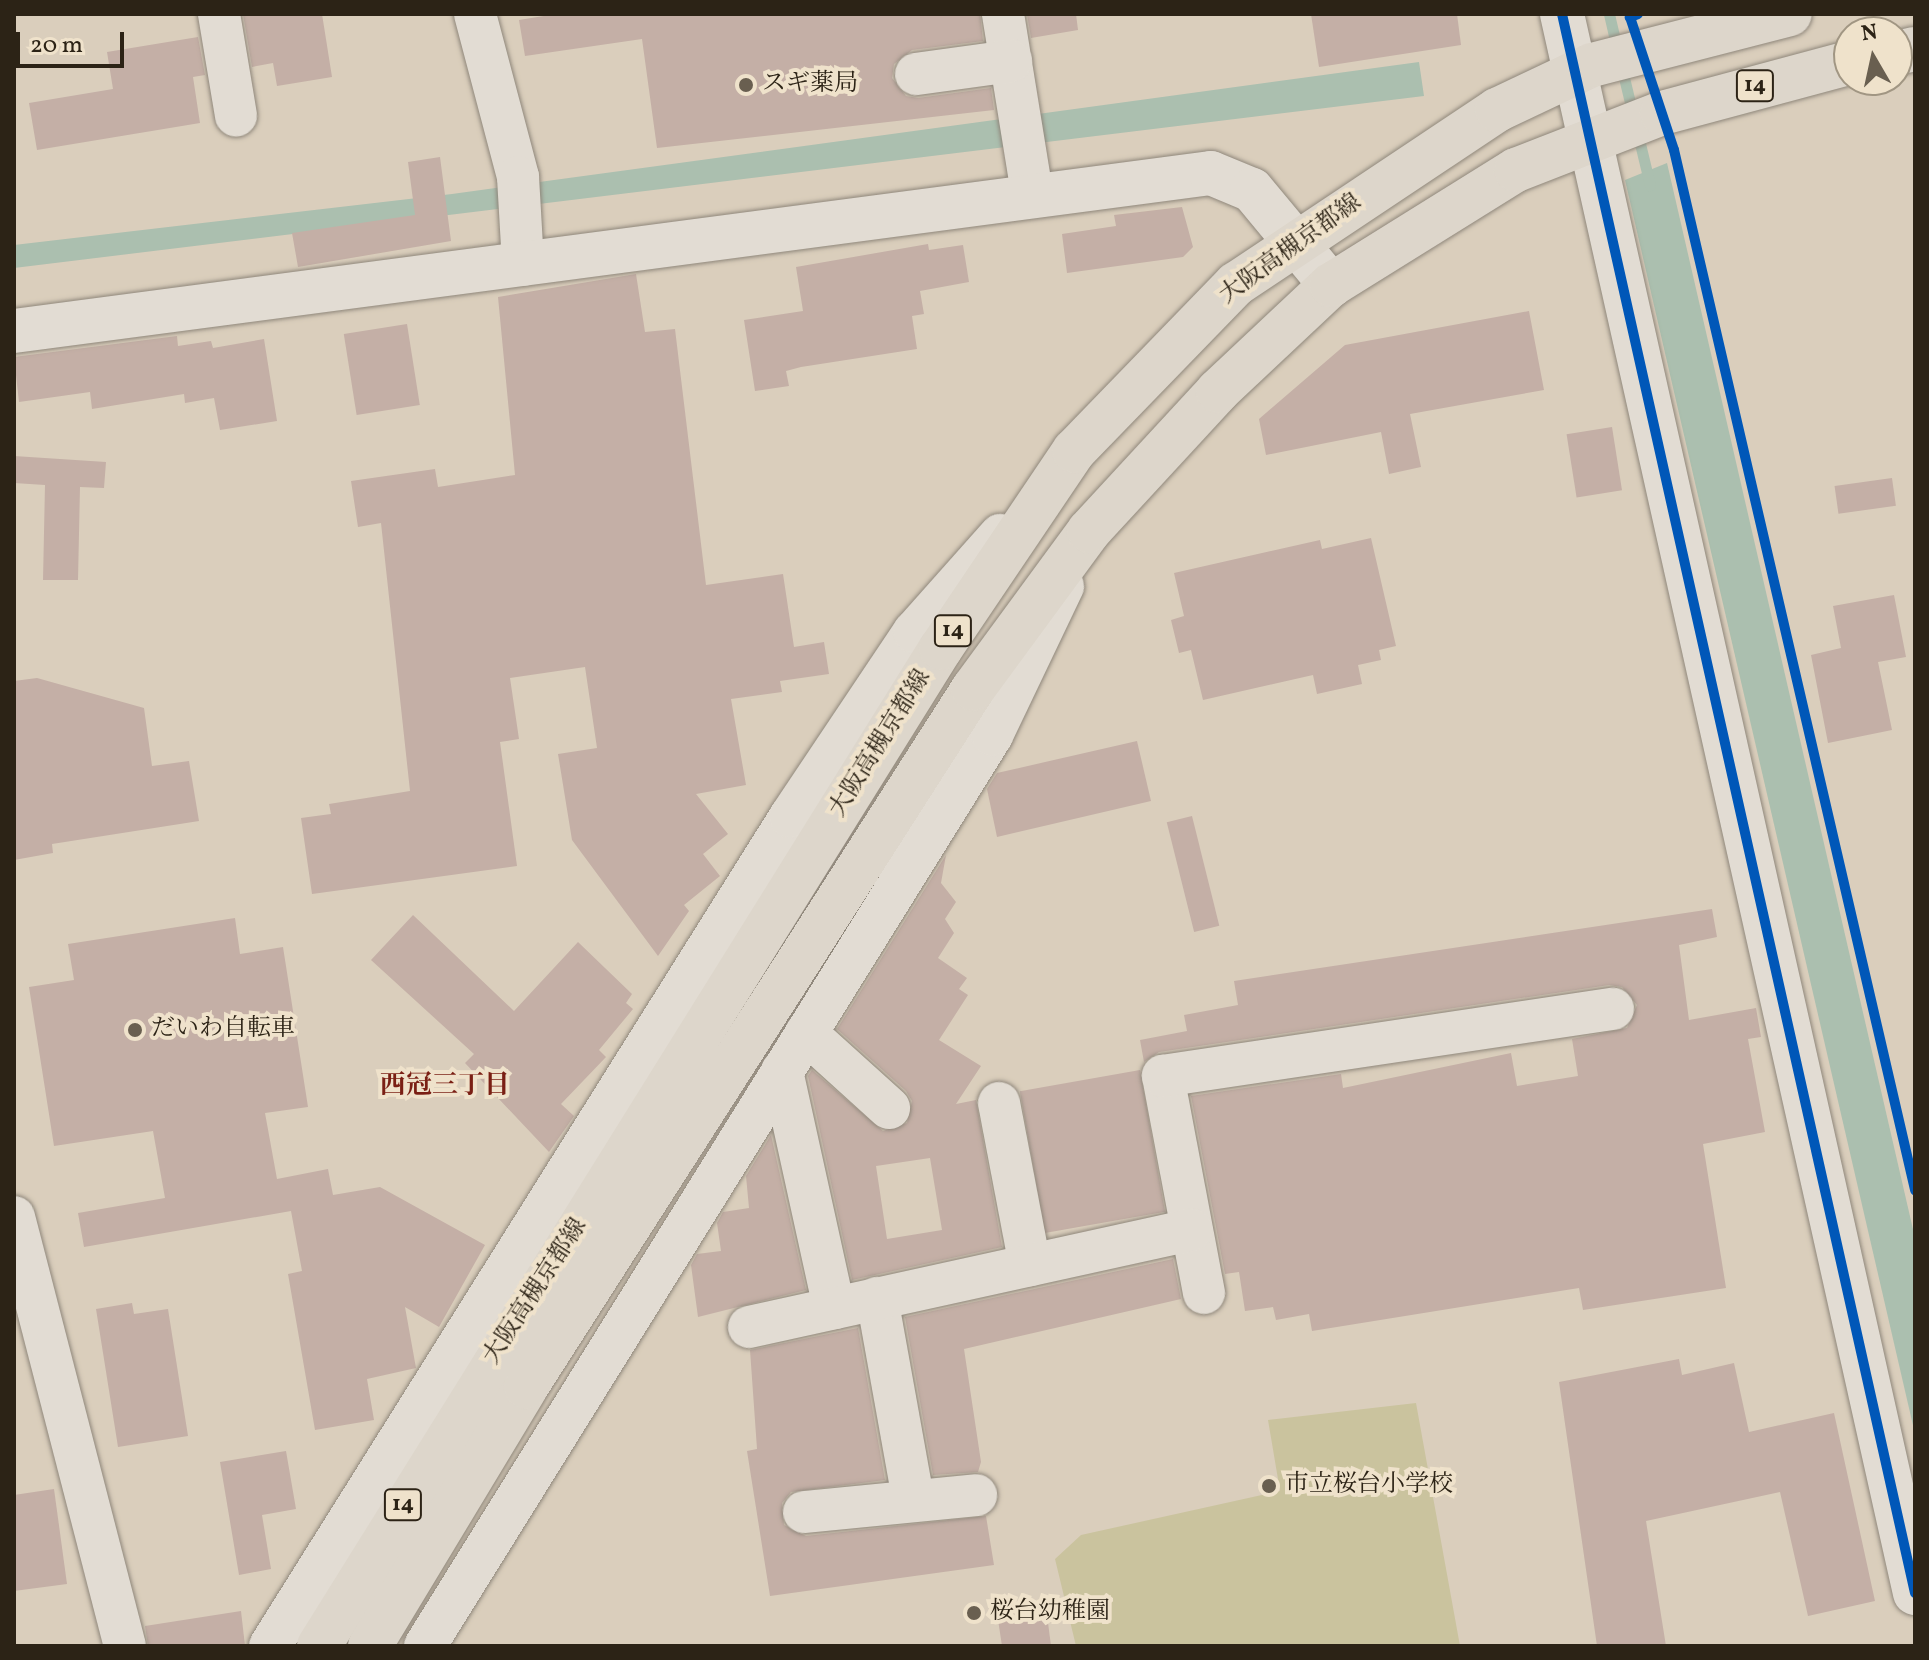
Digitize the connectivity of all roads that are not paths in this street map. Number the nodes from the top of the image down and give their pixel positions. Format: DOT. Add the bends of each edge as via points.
graph roads {
  1 [pos="219,14"];
  2 [pos="475,14"];
  3 [pos="1003,14"];
  4 [pos="1562,14"];
  5 [pos="1790,14"];
  6 [pos="1011,61"];
  7 [pos="1833,67"];
  8 [pos="1582,69"];
  9 [pos="916,74"];
  10 [pos="236,116"];
  11 [pos="1597,136"];
  12 [pos="1029,173"];
  13 [pos="1298,240"];
  14 [pos="523,265"];
  15 [pos="1331,285"];
  16 [pos="14,331"];
  17 [pos="1074,451"];
  18 [pos="1089,531"];
  19 [pos="1613,1009"];
  20 [pos="806,1033"];
  21 [pos="782,1071"];
  22 [pos="999,1103"];
  23 [pos="889,1108"];
  24 [pos="14,1217"];
  25 [pos="1192,1230"];
  26 [pos="1030,1265"];
  27 [pos="1204,1293"];
  28 [pos="877,1298"];
  29 [pos="834,1308"];
  30 [pos="749,1327"];
  31 [pos="976,1495"];
  32 [pos="913,1499"];
  33 [pos="804,1512"];
  34 [pos="1915,1593"];
  35 [pos="125,1646"];
  36 [pos="270,1646"];
  37 [pos="319,1646"];
  38 [pos="370,1646"];
  39 [pos="425,1646"];
  1 -- 10 [label="street"];
  2 -- 14 [label="street" via="520,196"];
  3 -- 6 [label="street"];
  4 -- 8 [label="street"];
  5 -- 8 [label="main road, 大阪高槻京都線 / 14"];
  6 -- 9 [label="street"];
  6 -- 12 [label="street"];
  7 -- 11 [label="main road, 大阪高槻京都線 / 14"];
  8 -- 11 [label="street"];
  8 -- 13 [label="main road, 大阪高槻京都線 / 14" via="1497,110"];
  11 -- 15 [label="main road, 大阪高槻京都線 / 14" via="1516,170"];
  11 -- 34 [label="street"];
  12 -- 13 [label="street" via="1211,173 1252,190"];
  12 -- 14 [label="street"];
  13 -- 15 [label="street"];
  13 -- 17 [label="main road, 大阪高槻京都線 / 14" via="1236,284"];
  14 -- 16 [label="street"];
  15 -- 18 [label="main road, 大阪高槻京都線 / 14" via="1237,371"];
  17 -- 36 [label="street" via="914,632"];
  17 -- 37 [label="main road, 大阪高槻京都線 / 14" via="941,648 695,1049 488,1365"];
  18 -- 20 [label="street" via="992,735"];
  18 -- 38 [label="main road, 大阪高槻京都線 / 14" via="973,689 526,1387"];
  19 -- 25 [label="street" via="1163,1076"];
  20 -- 21 [label="street"];
  20 -- 23 [label="street"];
  21 -- 29 [label="street"];
  21 -- 39 [label="street"];
  22 -- 26 [label="street"];
  24 -- 35 [label="street"];
  25 -- 26 [label="street"];
  25 -- 27 [label="street"];
  26 -- 28 [label="street"];
  28 -- 29 [label="street"];
  28 -- 32 [label="street"];
  29 -- 30 [label="street"];
  31 -- 32 [label="street"];
  32 -- 33 [label="street"];
}
